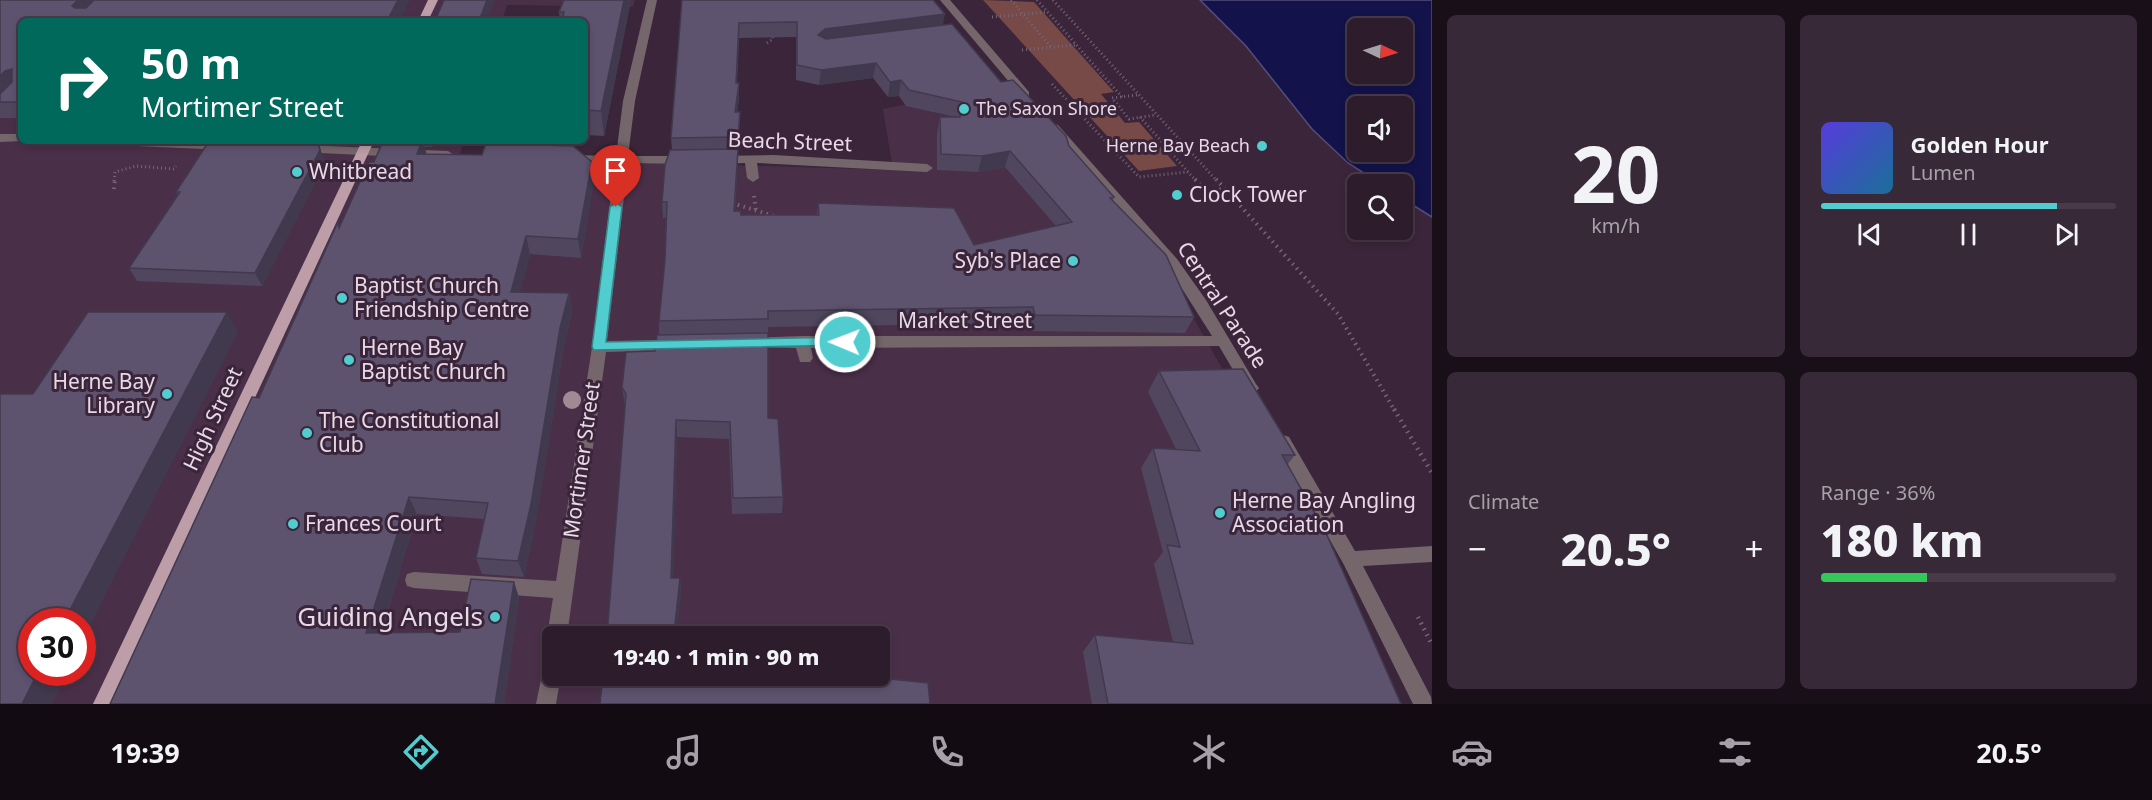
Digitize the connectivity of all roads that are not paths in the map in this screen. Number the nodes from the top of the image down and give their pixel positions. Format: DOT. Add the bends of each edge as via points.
graph roads {
  1 [pos="433,0"];
  2 [pos="652,0"];
  3 [pos="945,0"];
  4 [pos="424,18"];
  5 [pos="0,138"];
  6 [pos="18,138"];
  7 [pos="187,144"];
  8 [pos="236,146"];
  9 [pos="365,147"];
  10 [pos="294,149"];
  11 [pos="457,155"];
  12 [pos="551,158"];
  13 [pos="622,160"];
  14 [pos="752,160"];
  15 [pos="927,168"];
  16 [pos="753,178"];
  17 [pos="802,341"];
  18 [pos="1223,342"];
  19 [pos="730,343"];
  20 [pos="694,344"];
  21 [pos="599,347"];
  22 [pos="805,358"];
  23 [pos="1257,398"];
  24 [pos="1274,426"];
  25 [pos="1432,554"];
  26 [pos="1350,558"];
  27 [pos="414,580"];
  28 [pos="564,590"];
  29 [pos="559,626"];
  30 [pos="549,686"];
  31 [pos="103,704"];
  32 [pos="546,704"];
  33 [pos="1424,704"];
  1 -- 4 [label="main road"];
  2 -- 13 [label="street, Mortimer Street" via="629,101"];
  3 -- 18 [label="street, Central Parade" via="965,31 1172,262"];
  5 -- 6 [label="street"];
  7 -- 8 [label="street"];
  9 -- 10 [label="street"];
  9 -- 11 [label="street"];
  9 -- 31 [label="main road, High Street"];
  12 -- 13 [label="street, Beach Street"];
  13 -- 14 [label="street, Beach Street"];
  13 -- 21 [label="street, Mortimer Street"];
  14 -- 15 [label="street, Beach Street" via="774,154"];
  14 -- 16 [label="street"];
  17 -- 18 [label="street, Market Street" via="999,350 1074,341"];
  17 -- 19 [label="street, Market Street"];
  17 -- 22 [label="street"];
  18 -- 23 [label="street, Central Parade"];
  20 -- 21 [label="street"];
  21 -- 28 [label="street, Mortimer Street"];
  24 -- 26 [label="street"];
  25 -- 26 [label="street"];
  26 -- 33 [label="street"];
  27 -- 28 [label="street"];
  28 -- 29 [label="street, Mortimer Street"];
  30 -- 32 [label="street"];
}
